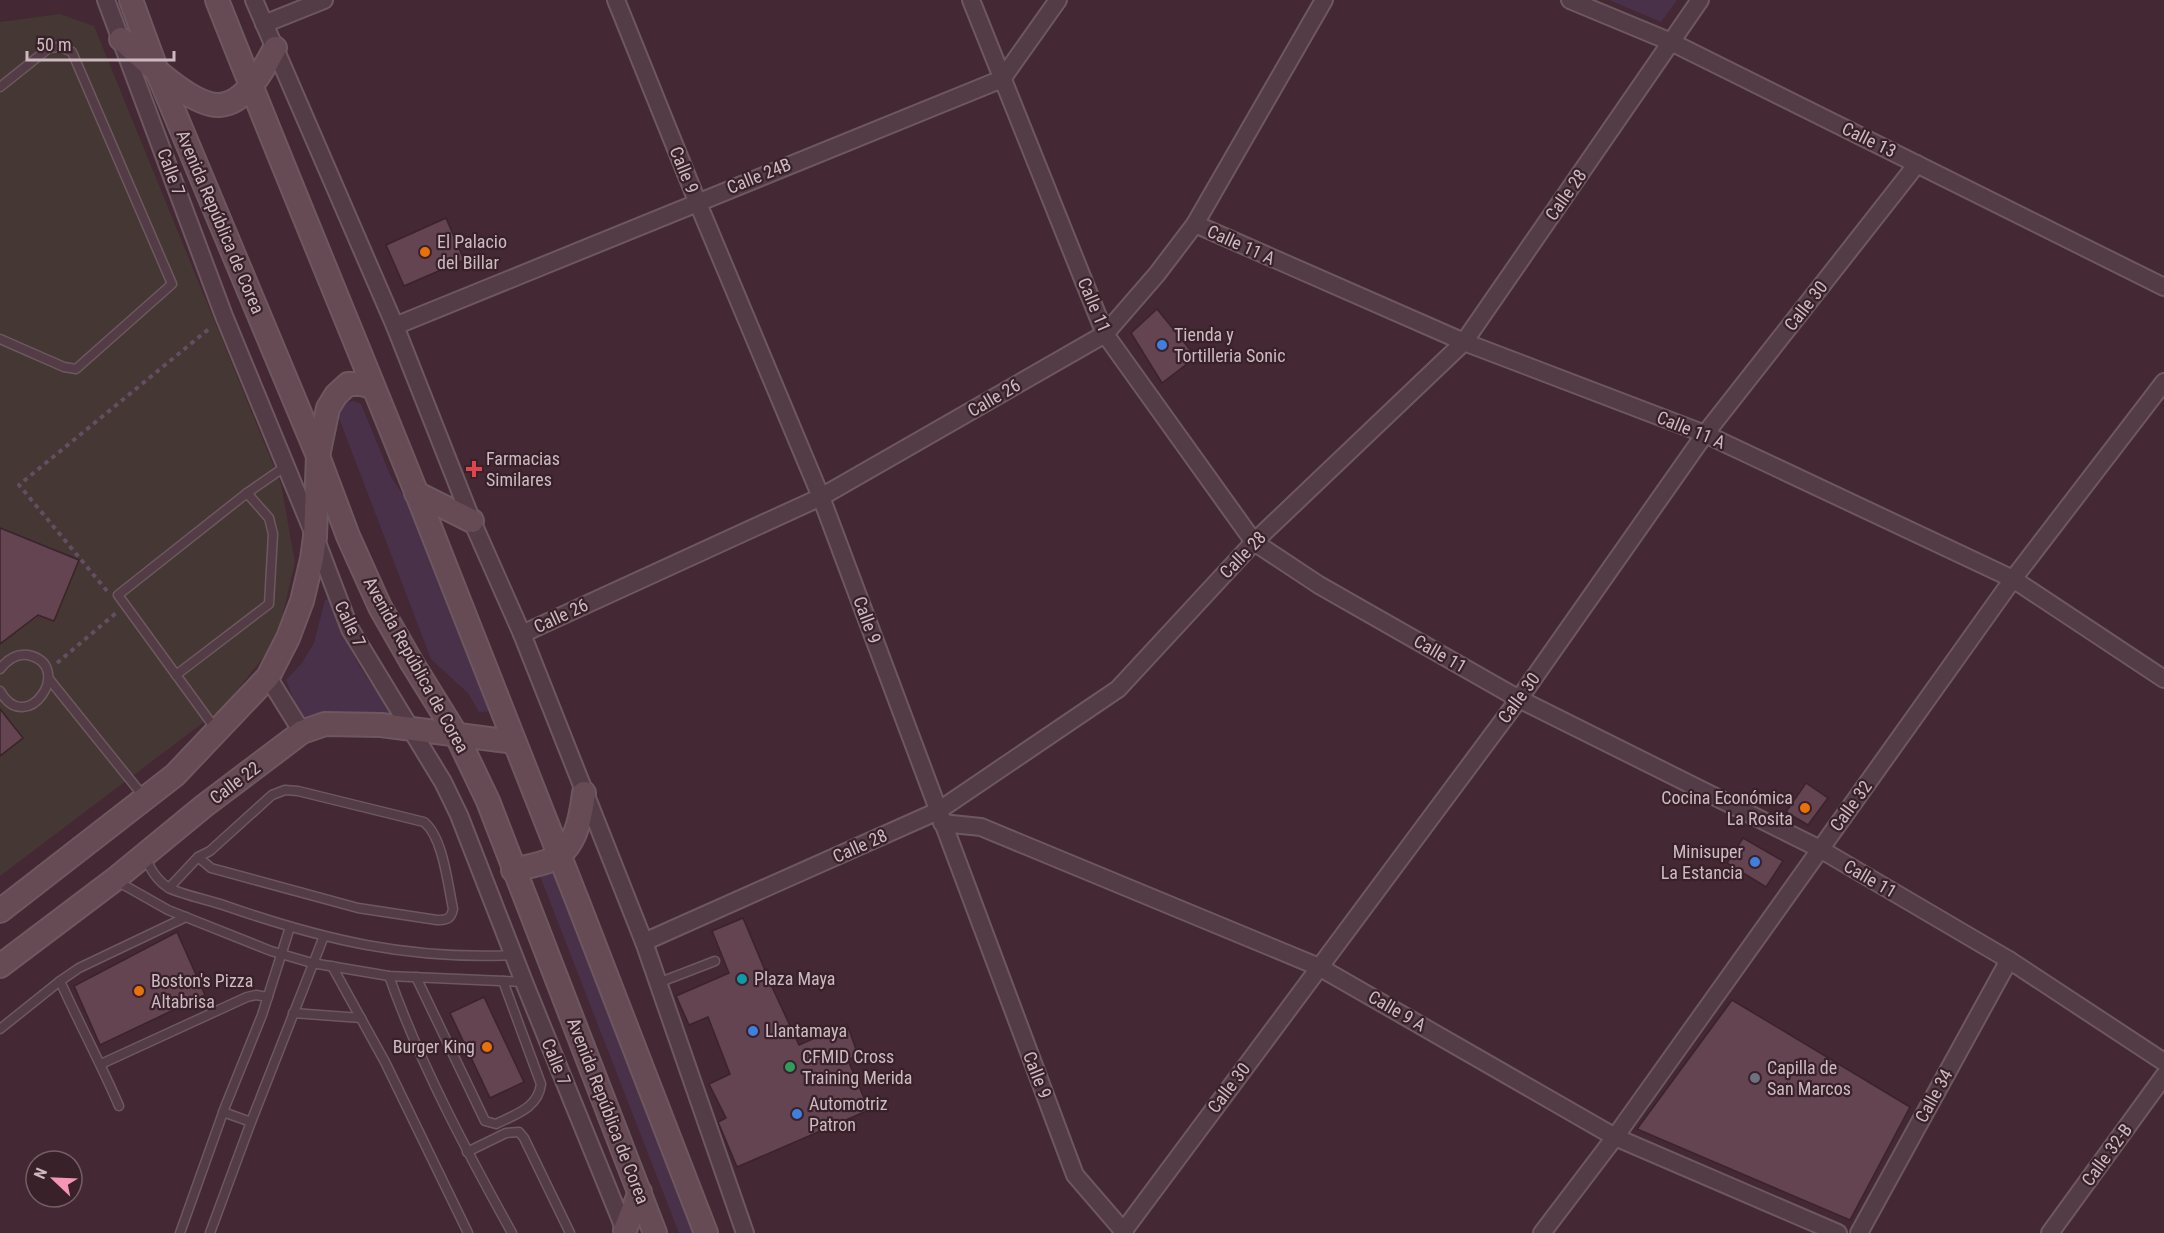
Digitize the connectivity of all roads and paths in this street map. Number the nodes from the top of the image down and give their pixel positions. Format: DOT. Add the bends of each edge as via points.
graph roads {
  1 [pos="106,0"];
  2 [pos="131,0"];
  3 [pos="217,0"];
  4 [pos="254,0"];
  5 [pos="324,0"];
  6 [pos="616,0"];
  7 [pos="971,0"];
  8 [pos="1058,0"];
  9 [pos="1324,0"];
  10 [pos="1570,0"];
  11 [pos="1700,0"];
  12 [pos="264,24"];
  13 [pos="121,39"];
  14 [pos="1671,42"];
  15 [pos="275,48"];
  16 [pos="157,70"];
  17 [pos="1002,79"];
  18 [pos="251,86"];
  19 [pos="0,87"];
  20 [pos="1917,164"];
  21 [pos="697,201"];
  22 [pos="1195,224"];
  23 [pos="2164,287"];
  24 [pos="224,316"];
  25 [pos="394,326"];
  26 [pos="1105,334"];
  27 [pos="0,339"];
  28 [pos="1464,342"];
  29 [pos="2164,382"];
  30 [pos="372,387"];
  31 [pos="1706,434"];
  32 [pos="318,456"];
  33 [pos="286,466"];
  34 [pos="247,493"];
  35 [pos="416,493"];
  36 [pos="821,497"];
  37 [pos="472,521"];
  38 [pos="315,537"];
  39 [pos="1254,542"];
  40 [pos="2013,579"];
  41 [pos="124,607"];
  42 [pos="522,634"];
  43 [pos="0,669"];
  44 [pos="48,675"];
  45 [pos="176,675"];
  46 [pos="268,677"];
  47 [pos="2164,679"];
  48 [pos="0,691"];
  49 [pos="1519,699"];
  50 [pos="411,728"];
  51 [pos="217,731"];
  52 [pos="302,732"];
  53 [pos="456,734"];
  54 [pos="514,742"];
  55 [pos="584,793"];
  56 [pos="146,800"];
  57 [pos="940,817"];
  58 [pos="1820,849"];
  59 [pos="560,854"];
  60 [pos="144,855"];
  61 [pos="198,857"];
  62 [pos="513,870"];
  63 [pos="114,880"];
  64 [pos="169,888"];
  65 [pos="0,911"];
  66 [pos="186,917"];
  67 [pos="290,927"];
  68 [pos="324,936"];
  69 [pos="644,942"];
  70 [pos="282,954"];
  71 [pos="513,955"];
  72 [pos="2009,960"];
  73 [pos="715,962"];
  74 [pos="312,963"];
  75 [pos="0,966"];
  76 [pos="332,966"];
  77 [pos="1319,967"];
  78 [pos="389,976"];
  79 [pos="416,977"];
  80 [pos="60,981"];
  81 [pos="503,981"];
  82 [pos="524,982"];
  83 [pos="658,983"];
  84 [pos="268,997"];
  85 [pos="293,1013"];
  86 [pos="361,1017"];
  87 [pos="0,1029"];
  88 [pos="2164,1062"];
  89 [pos="101,1064"];
  90 [pos="2164,1076"];
  91 [pos="120,1106"];
  92 [pos="223,1112"];
  93 [pos="251,1122"];
  94 [pos="1615,1137"];
  95 [pos="467,1152"];
  96 [pos="640,1192"];
  97 [pos="625,1232"];
  98 [pos="180,1233"];
  99 [pos="210,1233"];
  100 [pos="468,1233"];
  101 [pos="512,1233"];
  102 [pos="570,1233"];
  103 [pos="655,1233"];
  104 [pos="706,1233"];
  105 [pos="745,1233"];
  106 [pos="1123,1233"];
  107 [pos="1542,1233"];
  108 [pos="1838,1233"];
  109 [pos="1859,1233"];
  110 [pos="2050,1233"];
  1 -- 13 [label="street, Calle 7"];
  2 -- 16 [label="main road, Avenida República de Corea"];
  3 -- 18 [label="main road"];
  4 -- 12 [label="street"];
  5 -- 12 [label="street"];
  6 -- 21 [label="street, Calle 9"];
  7 -- 17 [label="street, Calle 11"];
  8 -- 17 [label="street"];
  9 -- 22 [label="street, Calle 26"];
  10 -- 14 [label="street, Calle 13"];
  11 -- 14 [label="street, Calle 28"];
  12 -- 15 [label="street"];
  13 -- 16 [label="main road"];
  13 -- 24 [label="street, Calle 7"];
  14 -- 20 [label="street, Calle 13"];
  14 -- 28 [label="street, Calle 28"];
  15 -- 18 [label="main road"];
  15 -- 25 [label="street"];
  16 -- 18 [label="main road" via="200,102 220,105"];
  16 -- 32 [label="main road, Avenida República de Corea"];
  17 -- 21 [label="street, Calle 24B"];
  17 -- 26 [label="street, Calle 11"];
  18 -- 30 [label="main road"];
  19 -- 27 [label="lane" via="49,48 61,47 72,52 172,284 76,369"];
  20 -- 23 [label="street, Calle 13"];
  20 -- 31 [label="street, Calle 30"];
  21 -- 25 [label="street, Calle 24B"];
  21 -- 36 [label="street, Calle 9"];
  22 -- 26 [label="street, Calle 26"];
  22 -- 28 [label="street, Calle 11 A"];
  24 -- 33 [label="street, Calle 7"];
  24 -- 41 [label="path" via="19,485"];
  25 -- 37 [label="street"];
  26 -- 36 [label="street, Calle 26"];
  26 -- 39 [label="street, Calle 11"];
  28 -- 31 [label="street, Calle 11 A"];
  28 -- 39 [label="street, Calle 28"];
  29 -- 40 [label="street, Calle 32"];
  30 -- 32 [label="main road" via="348,384 336,395 328,408"];
  30 -- 35 [label="main road"];
  31 -- 40 [label="street, Calle 11 A"];
  31 -- 49 [label="street, Calle 30"];
  32 -- 38 [label="main road"];
  32 -- 53 [label="main road, Avenida República de Corea" via="380,607"];
  33 -- 34 [label="lane"];
  33 -- 38 [label="street, Calle 7"];
  34 -- 41 [label="lane" via="118,595"];
  34 -- 45 [label="lane" via="269,518 273,534 269,604"];
  35 -- 37 [label="main road"];
  35 -- 54 [label="main road"];
  36 -- 42 [label="street, Calle 26"];
  36 -- 57 [label="street, Calle 9"];
  37 -- 42 [label="street"];
  38 -- 46 [label="main road" via="302,601"];
  38 -- 50 [label="street, Calle 7" via="350,629"];
  39 -- 49 [label="street, Calle 11" via="1319,585"];
  39 -- 57 [label="street, Calle 28" via="1118,689"];
  40 -- 47 [label="street, Calle 11 A"];
  40 -- 58 [label="street, Calle 32"];
  41 -- 44 [label="path"];
  41 -- 45 [label="lane"];
  42 -- 55 [label="street"];
  43 -- 44 [label="lane" via="20,655 36,658"];
  44 -- 48 [label="lane" via="44,695 30,705 13,704"];
  44 -- 56 [label="lane"];
  45 -- 51 [label="lane"];
  46 -- 51 [label="main road"];
  46 -- 52 [label="street"];
  49 -- 58 [label="street, Calle 11"];
  49 -- 77 [label="street, Calle 30"];
  50 -- 52 [label="main road, Calle 22" via="325,724"];
  50 -- 53 [label="main road, Calle 22"];
  50 -- 71 [label="street, Calle 7" via="459,814"];
  51 -- 56 [label="main road"];
  52 -- 60 [label="main road, Calle 22"];
  53 -- 54 [label="main road, Calle 22"];
  53 -- 62 [label="main road, Avenida República de Corea" via="488,801"];
  54 -- 59 [label="main road"];
  55 -- 59 [label="main road" via="580,822"];
  55 -- 69 [label="street"];
  56 -- 65 [label="main road"];
  57 -- 69 [label="street, Calle 28"];
  57 -- 77 [label="street, Calle 9 A" via="981,827"];
  57 -- 106 [label="street, Calle 9" via="1075,1175"];
  58 -- 72 [label="street, Calle 11"];
  58 -- 94 [label="street, Calle 32"];
  59 -- 62 [label="main road"];
  59 -- 104 [label="main road"];
  60 -- 63 [label="main road, Calle 22"];
  60 -- 64 [label="lane" via="152,874"];
  61 -- 61 [label="lane" via="211,868 357,908 437,920 452,916 436,840 424,822 298,791 272,795 210,851"];
  61 -- 64 [label="lane"];
  62 -- 96 [label="main road, Avenida República de Corea"];
  63 -- 66 [label="lane"];
  63 -- 75 [label="main road, Calle 22"];
  64 -- 67 [label="lane"];
  66 -- 70 [label="lane"];
  66 -- 80 [label="lane"];
  67 -- 68 [label="lane"];
  67 -- 70 [label="lane"];
  68 -- 71 [label="lane" via="408,952 475,957"];
  68 -- 74 [label="lane"];
  69 -- 83 [label="street"];
  70 -- 74 [label="lane"];
  70 -- 84 [label="lane"];
  71 -- 82 [label="street, Calle 7"];
  72 -- 88 [label="street, Calle 11"];
  72 -- 109 [label="street, Calle 34"];
  73 -- 83 [label="lane"];
  74 -- 76 [label="lane"];
  74 -- 85 [label="lane"];
  76 -- 78 [label="lane"];
  76 -- 86 [label="lane"];
  77 -- 94 [label="street, Calle 9 A"];
  77 -- 106 [label="street, Calle 30"];
  78 -- 79 [label="lane"];
  78 -- 95 [label="lane" via="406,1022"];
  79 -- 81 [label="lane"];
  79 -- 81 [label="lane" via="485,1121 490,1124 533,1104 541,1084"];
  80 -- 87 [label="lane"];
  80 -- 89 [label="lane"];
  81 -- 82 [label="lane"];
  82 -- 97 [label="street, Calle 7"];
  83 -- 105 [label="street"];
  84 -- 89 [label="lane" via="247,997"];
  84 -- 92 [label="lane"];
  85 -- 86 [label="lane"];
  85 -- 93 [label="lane"];
  86 -- 100 [label="lane"];
  89 -- 91 [label="lane"];
  90 -- 110 [label="street, Calle 32-B"];
  92 -- 93 [label="lane"];
  92 -- 98 [label="lane"];
  93 -- 99 [label="lane"];
  94 -- 107 [label="street, Calle 32"];
  94 -- 108 [label="street, Calle 9 A"];
  95 -- 101 [label="lane"];
  95 -- 102 [label="lane" via="506,1133 519,1132"];
  96 -- 97 [label="main road"];
  96 -- 103 [label="main road, Avenida República de Corea"];
}
